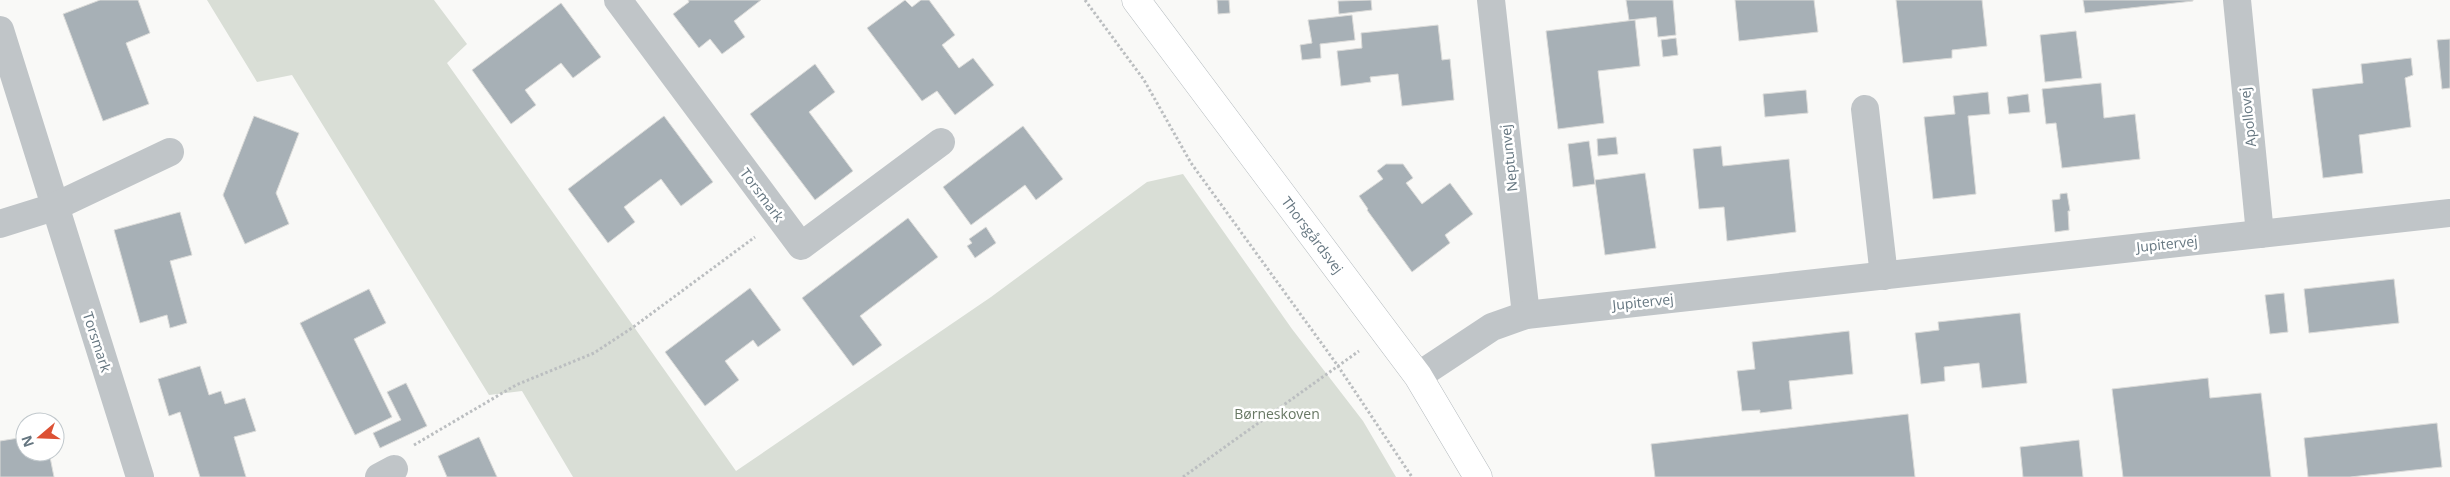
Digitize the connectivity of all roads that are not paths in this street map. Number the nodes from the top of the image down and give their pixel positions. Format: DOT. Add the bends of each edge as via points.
graph roads {
  1 [pos="1136,0"];
  2 [pos="1491,0"];
  3 [pos="2237,0"];
  4 [pos="620,1"];
  5 [pos="0,30"];
  6 [pos="1865,109"];
  7 [pos="941,142"];
  8 [pos="170,152"];
  9 [pos="54,207"];
  10 [pos="2450,213"];
  11 [pos="0,224"];
  12 [pos="2260,234"];
  13 [pos="1884,276"];
  14 [pos="1526,315"];
  15 [pos="1418,376"];
  16 [pos="140,477"];
  17 [pos="1478,477"];
  1 -- 15 [label="street, Thorsgårdsvej"];
  2 -- 14 [label="street, Neptunvej"];
  3 -- 12 [label="street, Apollovej"];
  4 -- 7 [label="street, Torsmark" via="801,246"];
  5 -- 9 [label="street, Torsmark"];
  6 -- 13 [label="street"];
  8 -- 9 [label="street"];
  9 -- 11 [label="street"];
  9 -- 16 [label="street, Torsmark"];
  10 -- 12 [label="street, Jupitervej"];
  12 -- 13 [label="street, Jupitervej"];
  13 -- 14 [label="street, Jupitervej"];
  14 -- 15 [label="street, Jupitervej" via="1492,327"];
  15 -- 17 [label="street, Thorsgårdsvej"];
}
